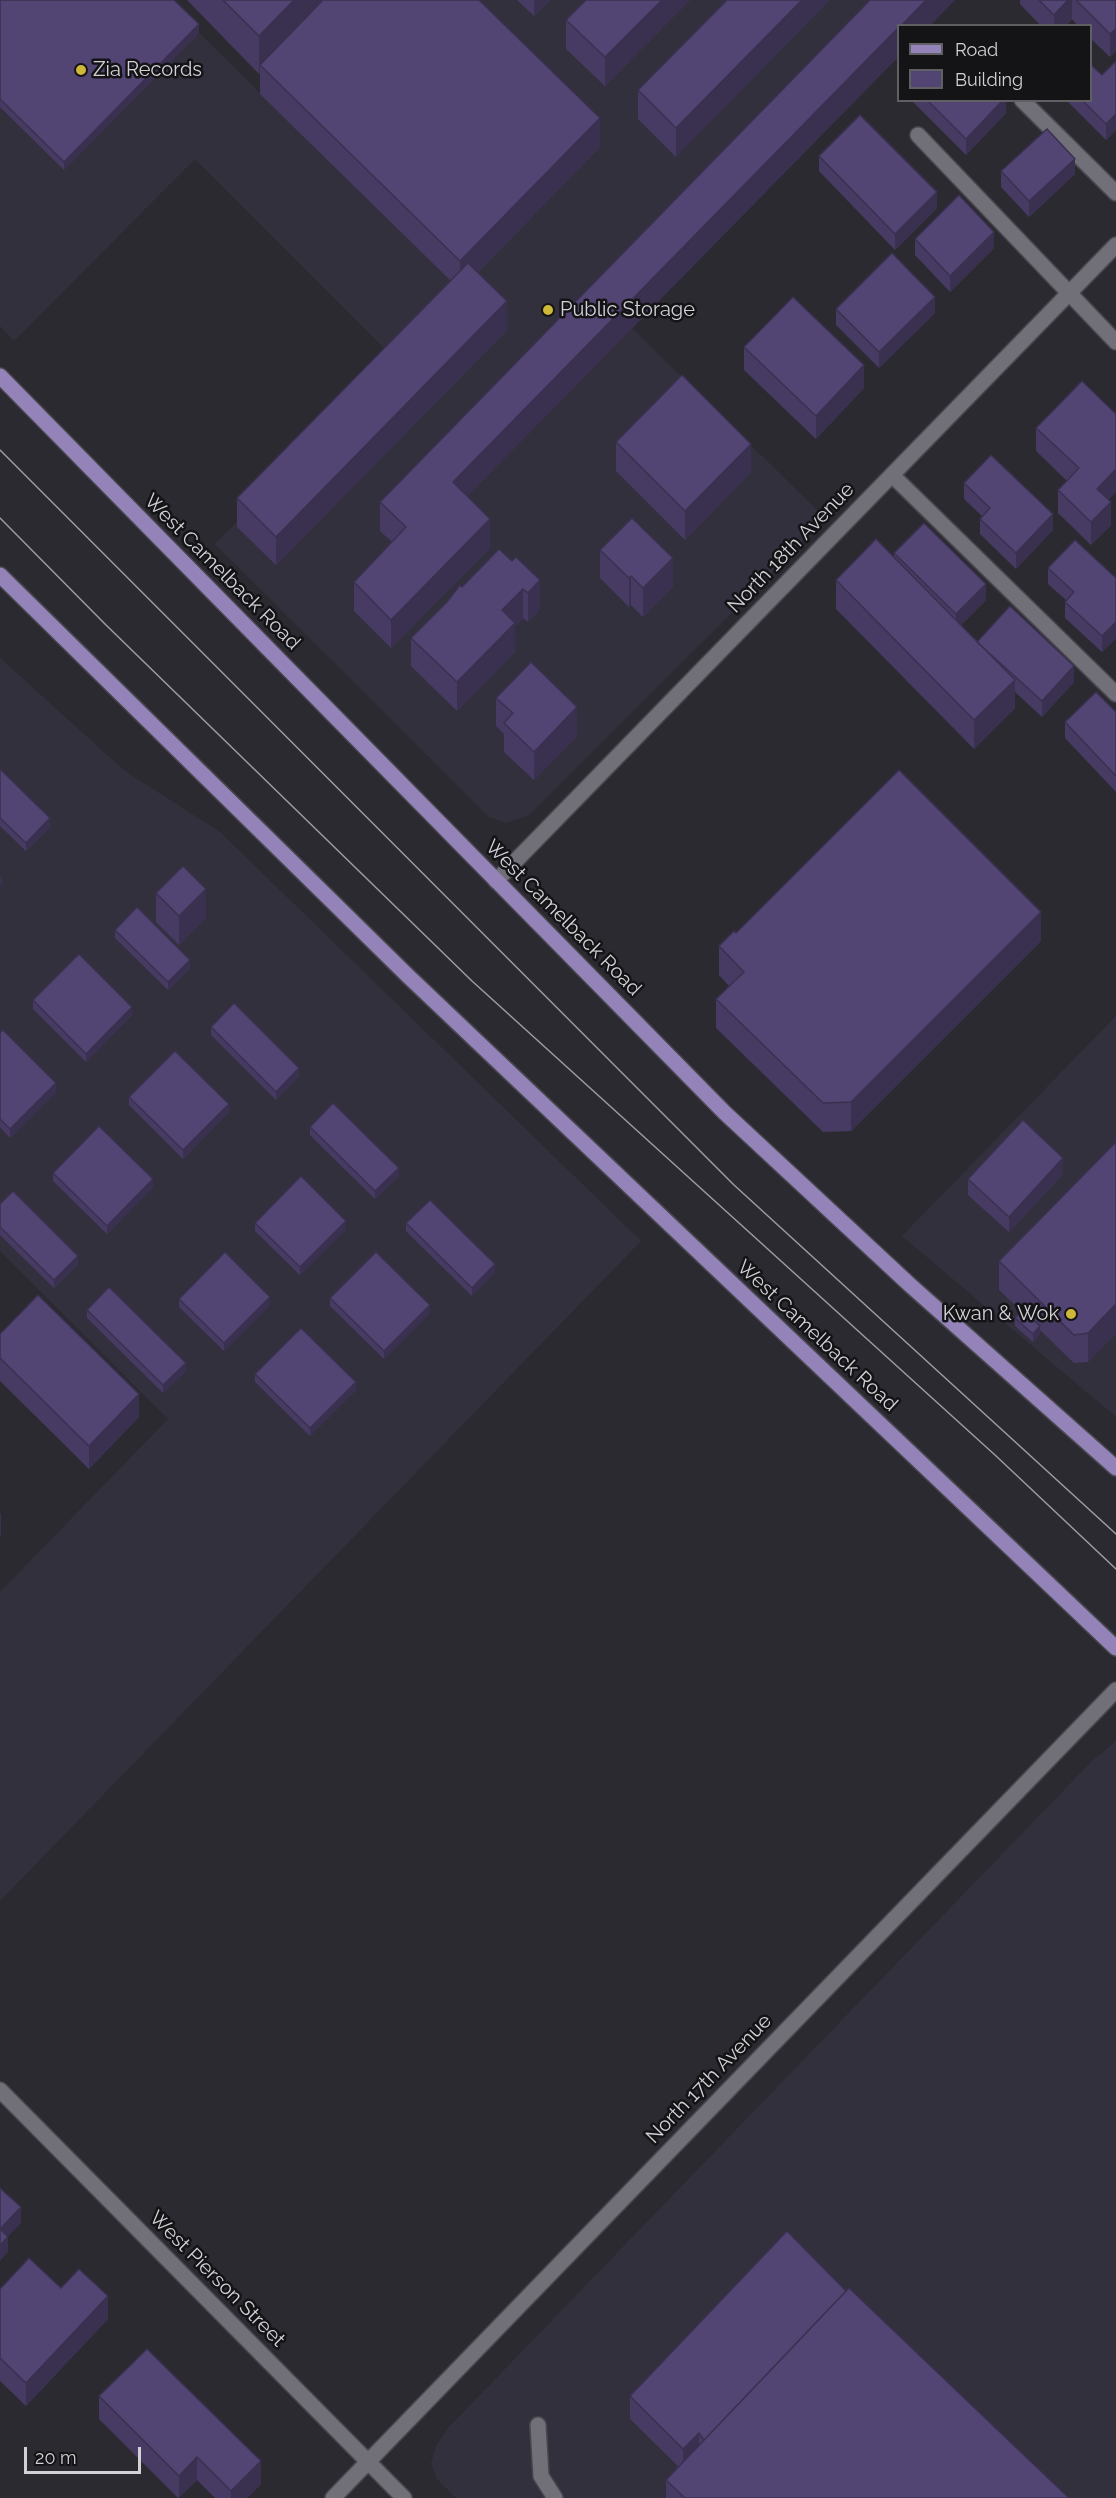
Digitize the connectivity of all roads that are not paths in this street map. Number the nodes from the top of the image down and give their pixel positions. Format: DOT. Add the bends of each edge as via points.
graph roads {
  1 [pos="1024,102"];
  2 [pos="918,135"];
  3 [pos="1116,193"];
  4 [pos="1116,245"];
  5 [pos="1068,294"];
  6 [pos="1116,342"];
  7 [pos="0,376"];
  8 [pos="892,475"];
  9 [pos="0,575"];
  10 [pos="1116,694"];
  11 [pos="496,881"];
  12 [pos="1116,1468"];
  13 [pos="1116,1648"];
  14 [pos="1116,1690"];
  15 [pos="0,2090"];
  16 [pos="538,2425"];
  17 [pos="367,2462"];
  18 [pos="333,2498"];
  19 [pos="404,2498"];
  20 [pos="555,2498"];
  1 -- 3 [label="street"];
  2 -- 5 [label="street"];
  4 -- 5 [label="street, North 18th Avenue"];
  5 -- 6 [label="street"];
  5 -- 8 [label="street, North 18th Avenue"];
  7 -- 11 [label="main road, West Camelback Road"];
  8 -- 10 [label="street"];
  8 -- 11 [label="street, North 18th Avenue"];
  9 -- 13 [label="main road, West Camelback Road" via="407,975"];
  11 -- 12 [label="main road, West Camelback Road" via="725,1113"];
  14 -- 17 [label="street, North 17th Avenue"];
  15 -- 17 [label="street, West Pierson Street"];
  16 -- 20 [label="street" via="542,2476"];
  17 -- 18 [label="street, North 17th Avenue"];
  17 -- 19 [label="street, West Pierson Street"];
}
